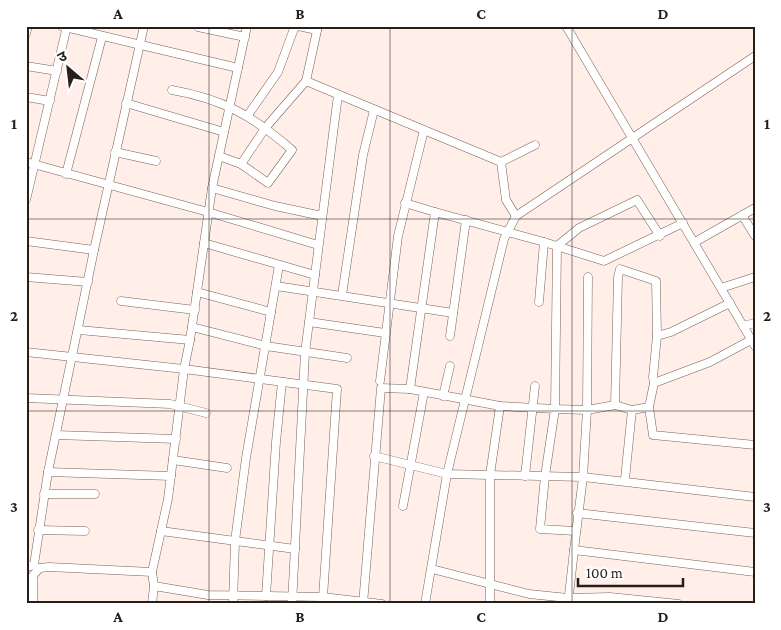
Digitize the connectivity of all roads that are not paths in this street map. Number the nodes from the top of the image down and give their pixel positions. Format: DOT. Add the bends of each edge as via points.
graph roads {
  1 [pos="28,26"];
  2 [pos="144,26"];
  3 [pos="248,26"];
  4 [pos="296,26"];
  5 [pos="566,26"];
  6 [pos="65,27"];
  7 [pos="198,27"];
  8 [pos="318,28"];
  9 [pos="26,34"];
  10 [pos="102,37"];
  11 [pos="245,37"];
  12 [pos="140,46"];
  13 [pos="755,56"];
  14 [pos="26,66"];
  15 [pos="238,68"];
  16 [pos="57,71"];
  17 [pos="306,81"];
  18 [pos="172,90"];
  19 [pos="338,95"];
  20 [pos="26,97"];
  21 [pos="50,100"];
  22 [pos="126,102"];
  23 [pos="230,106"];
  24 [pos="374,110"];
  25 [pos="248,115"];
  26 [pos="266,127"];
  27 [pos="424,130"];
  28 [pos="224,132"];
  29 [pos="633,139"];
  30 [pos="535,145"];
  31 [pos="115,152"];
  32 [pos="219,156"];
  33 [pos="156,161"];
  34 [pos="26,162"];
  35 [pos="501,162"];
  36 [pos="241,164"];
  37 [pos="35,165"];
  38 [pos="66,174"];
  39 [pos="108,186"];
  40 [pos="212,188"];
  41 [pos="26,200"];
  42 [pos="405,203"];
  43 [pos="755,208"];
  44 [pos="208,212"];
  45 [pos="435,212"];
  46 [pos="742,215"];
  47 [pos="322,216"];
  48 [pos="516,216"];
  49 [pos="466,220"];
  50 [pos="683,223"];
  51 [pos="508,231"];
  52 [pos="660,236"];
  53 [pos="755,236"];
  54 [pos="26,241"];
  55 [pos="544,242"];
  56 [pos="695,242"];
  57 [pos="204,243"];
  58 [pos="318,245"];
  59 [pos="557,246"];
  60 [pos="94,250"];
  61 [pos="279,265"];
  62 [pos="314,275"];
  63 [pos="588,276"];
  64 [pos="26,277"];
  65 [pos="755,277"];
  66 [pos="88,282"];
  67 [pos="276,286"];
  68 [pos="721,288"];
  69 [pos="197,292"];
  70 [pos="312,292"];
  71 [pos="342,295"];
  72 [pos="121,301"];
  73 [pos="539,302"];
  74 [pos="388,303"];
  75 [pos="730,303"];
  76 [pos="420,309"];
  77 [pos="195,310"];
  78 [pos="272,312"];
  79 [pos="453,313"];
  80 [pos="309,322"];
  81 [pos="755,323"];
  82 [pos="743,326"];
  83 [pos="192,327"];
  84 [pos="79,330"];
  85 [pos="385,334"];
  86 [pos="450,336"];
  87 [pos="657,336"];
  88 [pos="190,340"];
  89 [pos="753,343"];
  90 [pos="266,346"];
  91 [pos="26,352"];
  92 [pos="305,353"];
  93 [pos="347,358"];
  94 [pos="73,359"];
  95 [pos="450,366"];
  96 [pos="184,369"];
  97 [pos="261,380"];
  98 [pos="380,381"];
  99 [pos="282,382"];
  100 [pos="654,383"];
  101 [pos="303,386"];
  102 [pos="535,386"];
  103 [pos="410,389"];
  104 [pos="424,392"];
  105 [pos="443,396"];
  106 [pos="26,398"];
  107 [pos="64,398"];
  108 [pos="464,400"];
  109 [pos="615,405"];
  110 [pos="500,406"];
  111 [pos="181,407"];
  112 [pos="534,407"];
  113 [pos="649,407"];
  114 [pos="555,409"];
  115 [pos="587,410"];
  116 [pos="632,410"];
  117 [pos="206,413"];
  118 [pos="56,435"];
  119 [pos="176,439"];
  120 [pos="755,445"];
  121 [pos="374,456"];
  122 [pos="173,460"];
  123 [pos="410,464"];
  124 [pos="227,468"];
  125 [pos="48,472"];
  126 [pos="447,474"];
  127 [pos="490,475"];
  128 [pos="171,476"];
  129 [pos="525,476"];
  130 [pos="545,476"];
  131 [pos="583,477"];
  132 [pos="625,480"];
  133 [pos="44,494"];
  134 [pos="95,494"];
  135 [pos="755,497"];
  136 [pos="403,506"];
  137 [pos="578,513"];
  138 [pos="38,530"];
  139 [pos="576,530"];
  140 [pos="85,531"];
  141 [pos="161,531"];
  142 [pos="755,533"];
  143 [pos="235,541"];
  144 [pos="270,546"];
  145 [pos="295,549"];
  146 [pos="574,550"];
  147 [pos="26,567"];
  148 [pos="432,570"];
  149 [pos="152,572"];
  150 [pos="755,572"];
  151 [pos="491,584"];
  152 [pos="154,586"];
  153 [pos="266,596"];
  154 [pos="323,596"];
  155 [pos="233,600"];
  156 [pos="292,600"];
  157 [pos="610,600"];
  158 [pos="31,601"];
  159 [pos="568,601"];
  160 [pos="363,602"];
  161 [pos="152,604"];
  162 [pos="382,604"];
  163 [pos="425,604"];
  164 [pos="490,604"];
  165 [pos="679,604"];
  1 -- 9 [label="street"];
  2 -- 12 [label="street"];
  3 -- 11 [label="street"];
  4 -- 8 [label="street"];
  4 -- 25 [label="street" via="278,72"];
  5 -- 29 [label="street"];
  6 -- 10 [label="street"];
  6 -- 16 [label="street"];
  7 -- 11 [label="street"];
  8 -- 17 [label="street"];
  10 -- 12 [label="street"];
  10 -- 38 [label="street"];
  11 -- 15 [label="street"];
  12 -- 15 [label="street"];
  12 -- 22 [label="street"];
  13 -- 29 [label="street"];
  14 -- 16 [label="street"];
  15 -- 23 [label="street"];
  16 -- 21 [label="street"];
  17 -- 19 [label="street"];
  17 -- 26 [label="street"];
  18 -- 23 [label="street" via="200,95"];
  19 -- 24 [label="street"];
  19 -- 47 [label="street"];
  20 -- 21 [label="street"];
  21 -- 37 [label="street"];
  22 -- 28 [label="street"];
  22 -- 31 [label="street"];
  23 -- 25 [label="street"];
  23 -- 28 [label="street"];
  24 -- 27 [label="street"];
  24 -- 71 [label="street" via="363,155"];
  25 -- 26 [label="street"];
  26 -- 36 [label="street"];
  26 -- 36 [label="street" via="292,150 268,183"];
  27 -- 35 [label="street"];
  27 -- 42 [label="street"];
  28 -- 32 [label="street"];
  29 -- 48 [label="street"];
  29 -- 50 [label="street"];
  30 -- 35 [label="street"];
  31 -- 33 [label="street"];
  31 -- 39 [label="street"];
  32 -- 36 [label="street"];
  32 -- 40 [label="street"];
  34 -- 37 [label="street"];
  35 -- 48 [label="street" via="506,200"];
  37 -- 38 [label="street"];
  37 -- 41 [label="street"];
  38 -- 39 [label="street"];
  39 -- 44 [label="street"];
  39 -- 60 [label="street"];
  40 -- 44 [label="street"];
  40 -- 47 [label="street"];
  42 -- 45 [label="street"];
  42 -- 74 [label="street"];
  43 -- 46 [label="street"];
  44 -- 57 [label="street"];
  44 -- 58 [label="street"];
  45 -- 49 [label="street"];
  45 -- 76 [label="street"];
  46 -- 53 [label="street"];
  46 -- 56 [label="street"];
  47 -- 58 [label="street"];
  48 -- 51 [label="street"];
  49 -- 51 [label="street"];
  49 -- 79 [label="street"];
  50 -- 52 [label="street"];
  50 -- 56 [label="street"];
  51 -- 55 [label="street"];
  51 -- 108 [label="street"];
  52 -- 59 [label="street" via="604,261"];
  52 -- 59 [label="street" via="637,200 579,228"];
  54 -- 60 [label="street"];
  55 -- 59 [label="street"];
  55 -- 73 [label="street"];
  56 -- 68 [label="street"];
  57 -- 61 [label="street"];
  57 -- 69 [label="street"];
  58 -- 62 [label="street"];
  59 -- 114 [label="street"];
  60 -- 66 [label="street"];
  61 -- 62 [label="street"];
  61 -- 67 [label="street"];
  62 -- 70 [label="street"];
  63 -- 115 [label="street"];
  64 -- 66 [label="street"];
  65 -- 68 [label="street"];
  66 -- 84 [label="street"];
  67 -- 70 [label="street"];
  67 -- 78 [label="street"];
  68 -- 75 [label="street"];
  69 -- 77 [label="street"];
  69 -- 78 [label="street"];
  70 -- 71 [label="street"];
  70 -- 80 [label="street"];
  71 -- 74 [label="street"];
  72 -- 77 [label="street"];
  74 -- 76 [label="street"];
  74 -- 85 [label="street"];
  75 -- 82 [label="street"];
  75 -- 87 [label="street"];
  76 -- 79 [label="street"];
  76 -- 103 [label="street"];
  77 -- 83 [label="street"];
  78 -- 90 [label="street"];
  79 -- 86 [label="street"];
  80 -- 85 [label="street"];
  80 -- 92 [label="street"];
  81 -- 82 [label="street"];
  82 -- 89 [label="street"];
  83 -- 88 [label="street"];
  83 -- 90 [label="street"];
  84 -- 88 [label="street"];
  84 -- 94 [label="street"];
  85 -- 98 [label="street"];
  87 -- 100 [label="street"];
  87 -- 109 [label="street" via="656,281 620,269"];
  88 -- 96 [label="street"];
  89 -- 100 [label="street"];
  90 -- 92 [label="street"];
  90 -- 97 [label="street"];
  91 -- 94 [label="street"];
  92 -- 93 [label="street"];
  92 -- 101 [label="street"];
  94 -- 96 [label="street"];
  94 -- 107 [label="street"];
  95 -- 105 [label="street"];
  96 -- 97 [label="street"];
  96 -- 111 [label="street"];
  97 -- 99 [label="street"];
  97 -- 143 [label="street"];
  99 -- 101 [label="street"];
  99 -- 144 [label="street"];
  100 -- 113 [label="street"];
  101 -- 145 [label="street"];
  101 -- 154 [label="street" via="332,386 337,389"];
  102 -- 112 [label="street"];
  103 -- 104 [label="street"];
  103 -- 121 [label="street" via="381,388"];
  104 -- 105 [label="street"];
  104 -- 123 [label="street"];
  105 -- 108 [label="street"];
  106 -- 107 [label="street"];
  107 -- 111 [label="street"];
  107 -- 118 [label="street"];
  108 -- 110 [label="street"];
  108 -- 126 [label="street"];
  109 -- 115 [label="street"];
  109 -- 116 [label="street"];
  110 -- 112 [label="street"];
  110 -- 127 [label="street"];
  111 -- 117 [label="street"];
  111 -- 119 [label="street"];
  112 -- 114 [label="street"];
  112 -- 129 [label="street"];
  113 -- 116 [label="street"];
  113 -- 120 [label="street" via="653,435"];
  114 -- 115 [label="street"];
  114 -- 130 [label="street"];
  115 -- 131 [label="street"];
  116 -- 132 [label="street"];
  118 -- 119 [label="street"];
  118 -- 125 [label="street"];
  119 -- 122 [label="street"];
  121 -- 123 [label="street"];
  121 -- 160 [label="street"];
  122 -- 124 [label="street"];
  122 -- 128 [label="street"];
  123 -- 126 [label="street"];
  123 -- 136 [label="street"];
  125 -- 128 [label="street"];
  125 -- 133 [label="street"];
  126 -- 127 [label="street"];
  126 -- 148 [label="street"];
  127 -- 129 [label="street"];
  127 -- 151 [label="street"];
  128 -- 141 [label="street"];
  129 -- 130 [label="street"];
  130 -- 131 [label="street"];
  130 -- 139 [label="street" via="540,529"];
  131 -- 135 [label="street"];
  131 -- 137 [label="street"];
  133 -- 134 [label="street"];
  133 -- 138 [label="street"];
  137 -- 139 [label="street"];
  137 -- 142 [label="street"];
  138 -- 140 [label="street"];
  138 -- 147 [label="street" via="34,565"];
  139 -- 146 [label="street"];
  141 -- 143 [label="street"];
  141 -- 149 [label="street"];
  143 -- 144 [label="street"];
  143 -- 155 [label="street"];
  144 -- 145 [label="street"];
  144 -- 153 [label="street"];
  145 -- 156 [label="street"];
  146 -- 150 [label="street"];
  146 -- 159 [label="street"];
  148 -- 151 [label="street"];
  148 -- 163 [label="street"];
  149 -- 152 [label="street"];
  149 -- 158 [label="street" via="40,568 33,575"];
  151 -- 159 [label="street"];
  151 -- 164 [label="street"];
  152 -- 155 [label="street"];
  152 -- 161 [label="street"];
  153 -- 155 [label="street"];
  153 -- 156 [label="street"];
  154 -- 156 [label="street"];
  154 -- 160 [label="street"];
  157 -- 159 [label="street"];
  157 -- 165 [label="street"];
  160 -- 162 [label="street"];
}
